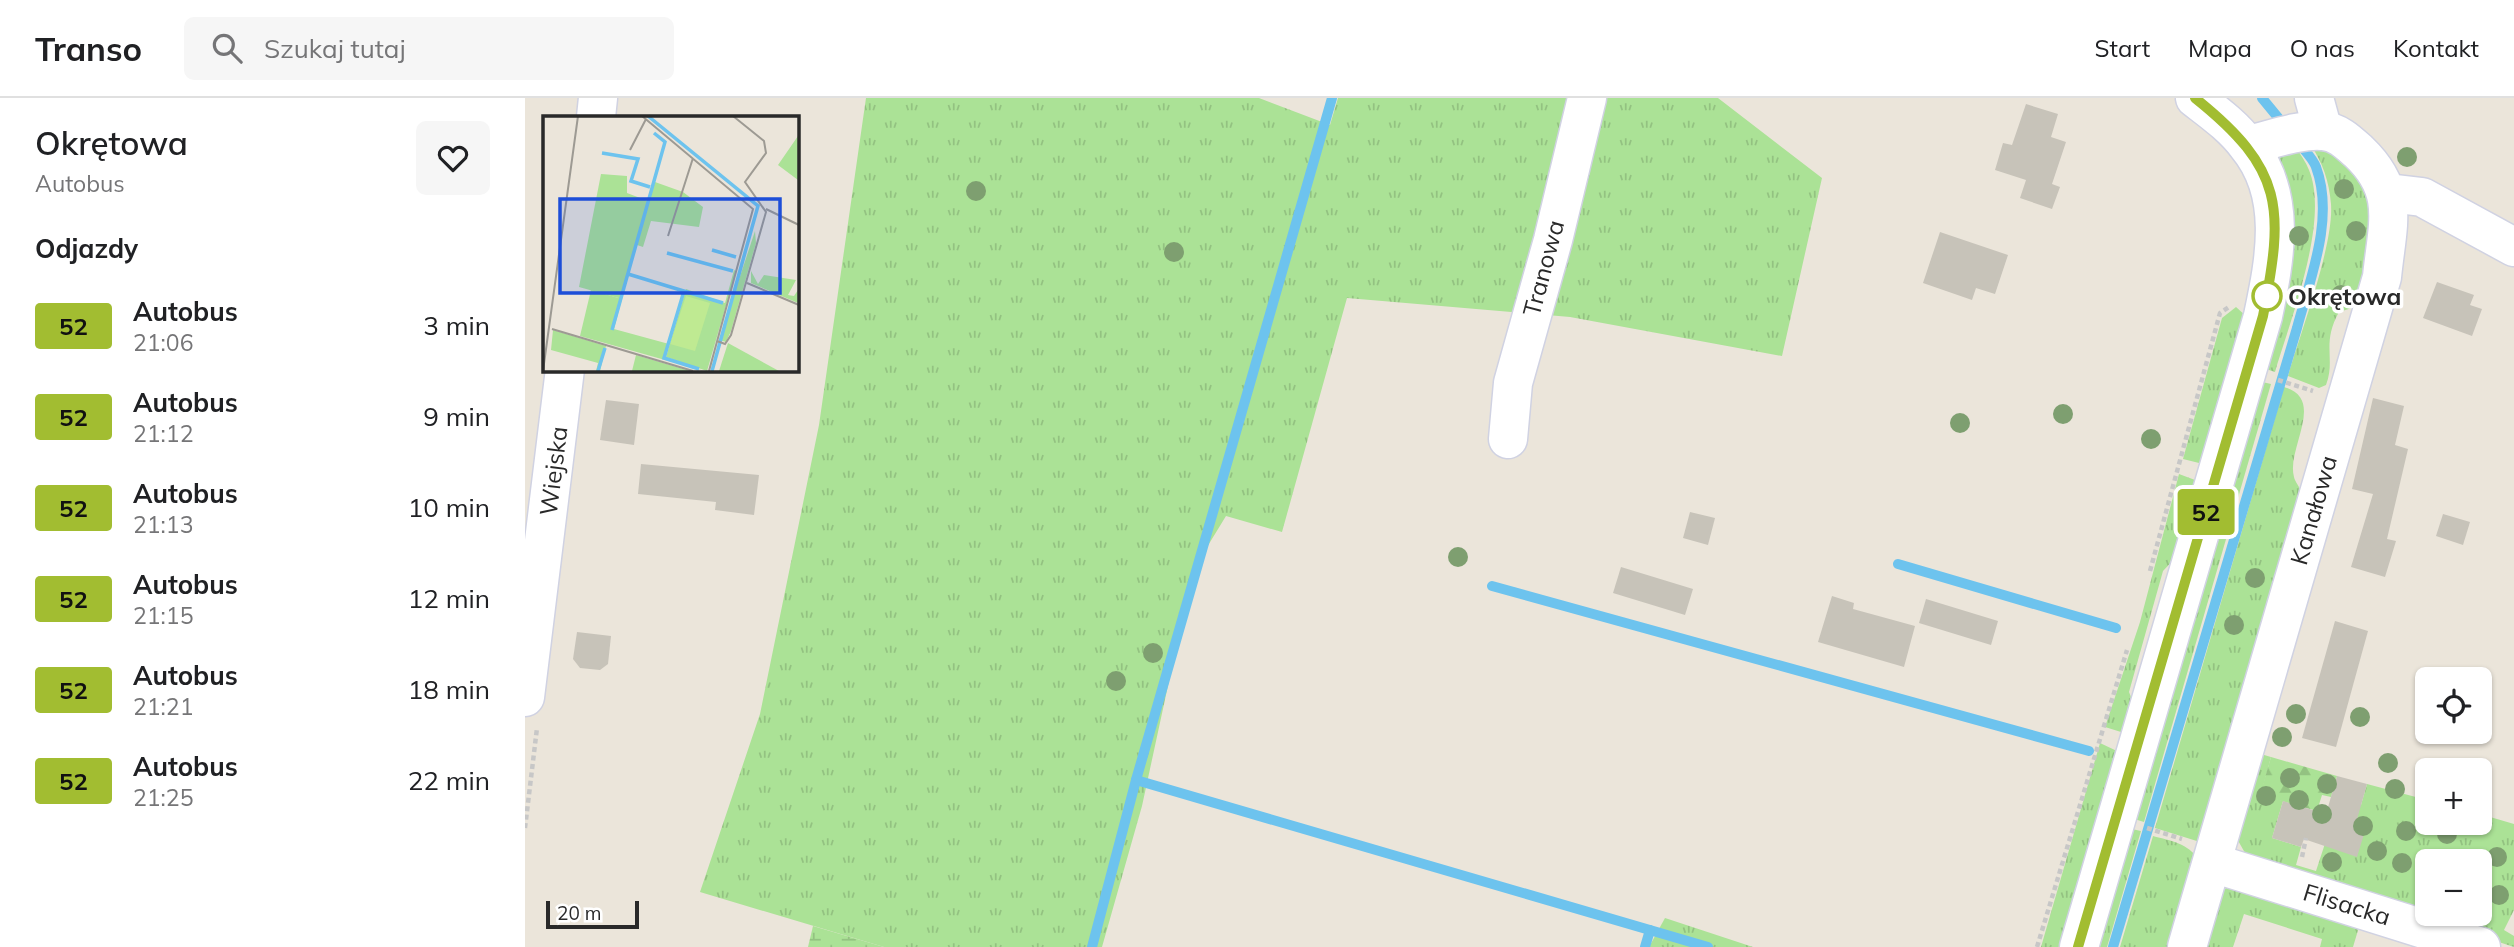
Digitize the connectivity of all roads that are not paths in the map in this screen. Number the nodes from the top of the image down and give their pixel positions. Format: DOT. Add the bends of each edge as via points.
graph roads {
  1 [pos="598,98"];
  2 [pos="1587,98"];
  3 [pos="2195,98"];
  4 [pos="596,116"];
  5 [pos="2294,129"];
  6 [pos="2388,193"];
  7 [pos="2514,247"];
  8 [pos="565,371"];
  9 [pos="1508,439"];
  10 [pos="525,697"];
  11 [pos="2213,863"];
  12 [pos="2078,947"];
  13 [pos="2187,947"];
  14 [pos="2481,947"];
  1 -- 4 [label="street"];
  2 -- 9 [label="street, Tranowa" via="1513,383"];
  3 -- 5 [label="street"];
  5 -- 6 [label="street" via="2343,137 2375,167"];
  5 -- 12 [label="street" via="2261,166 2275,218 2276,244 2267,293"];
  6 -- 7 [label="street" via="2422,197"];
  6 -- 11 [label="street, Kanałowa" via="2382,277"];
  8 -- 10 [label="street, Wiejska"];
  11 -- 13 [label="street, Kanałowa"];
  11 -- 14 [label="street, Flisacka"];
}
